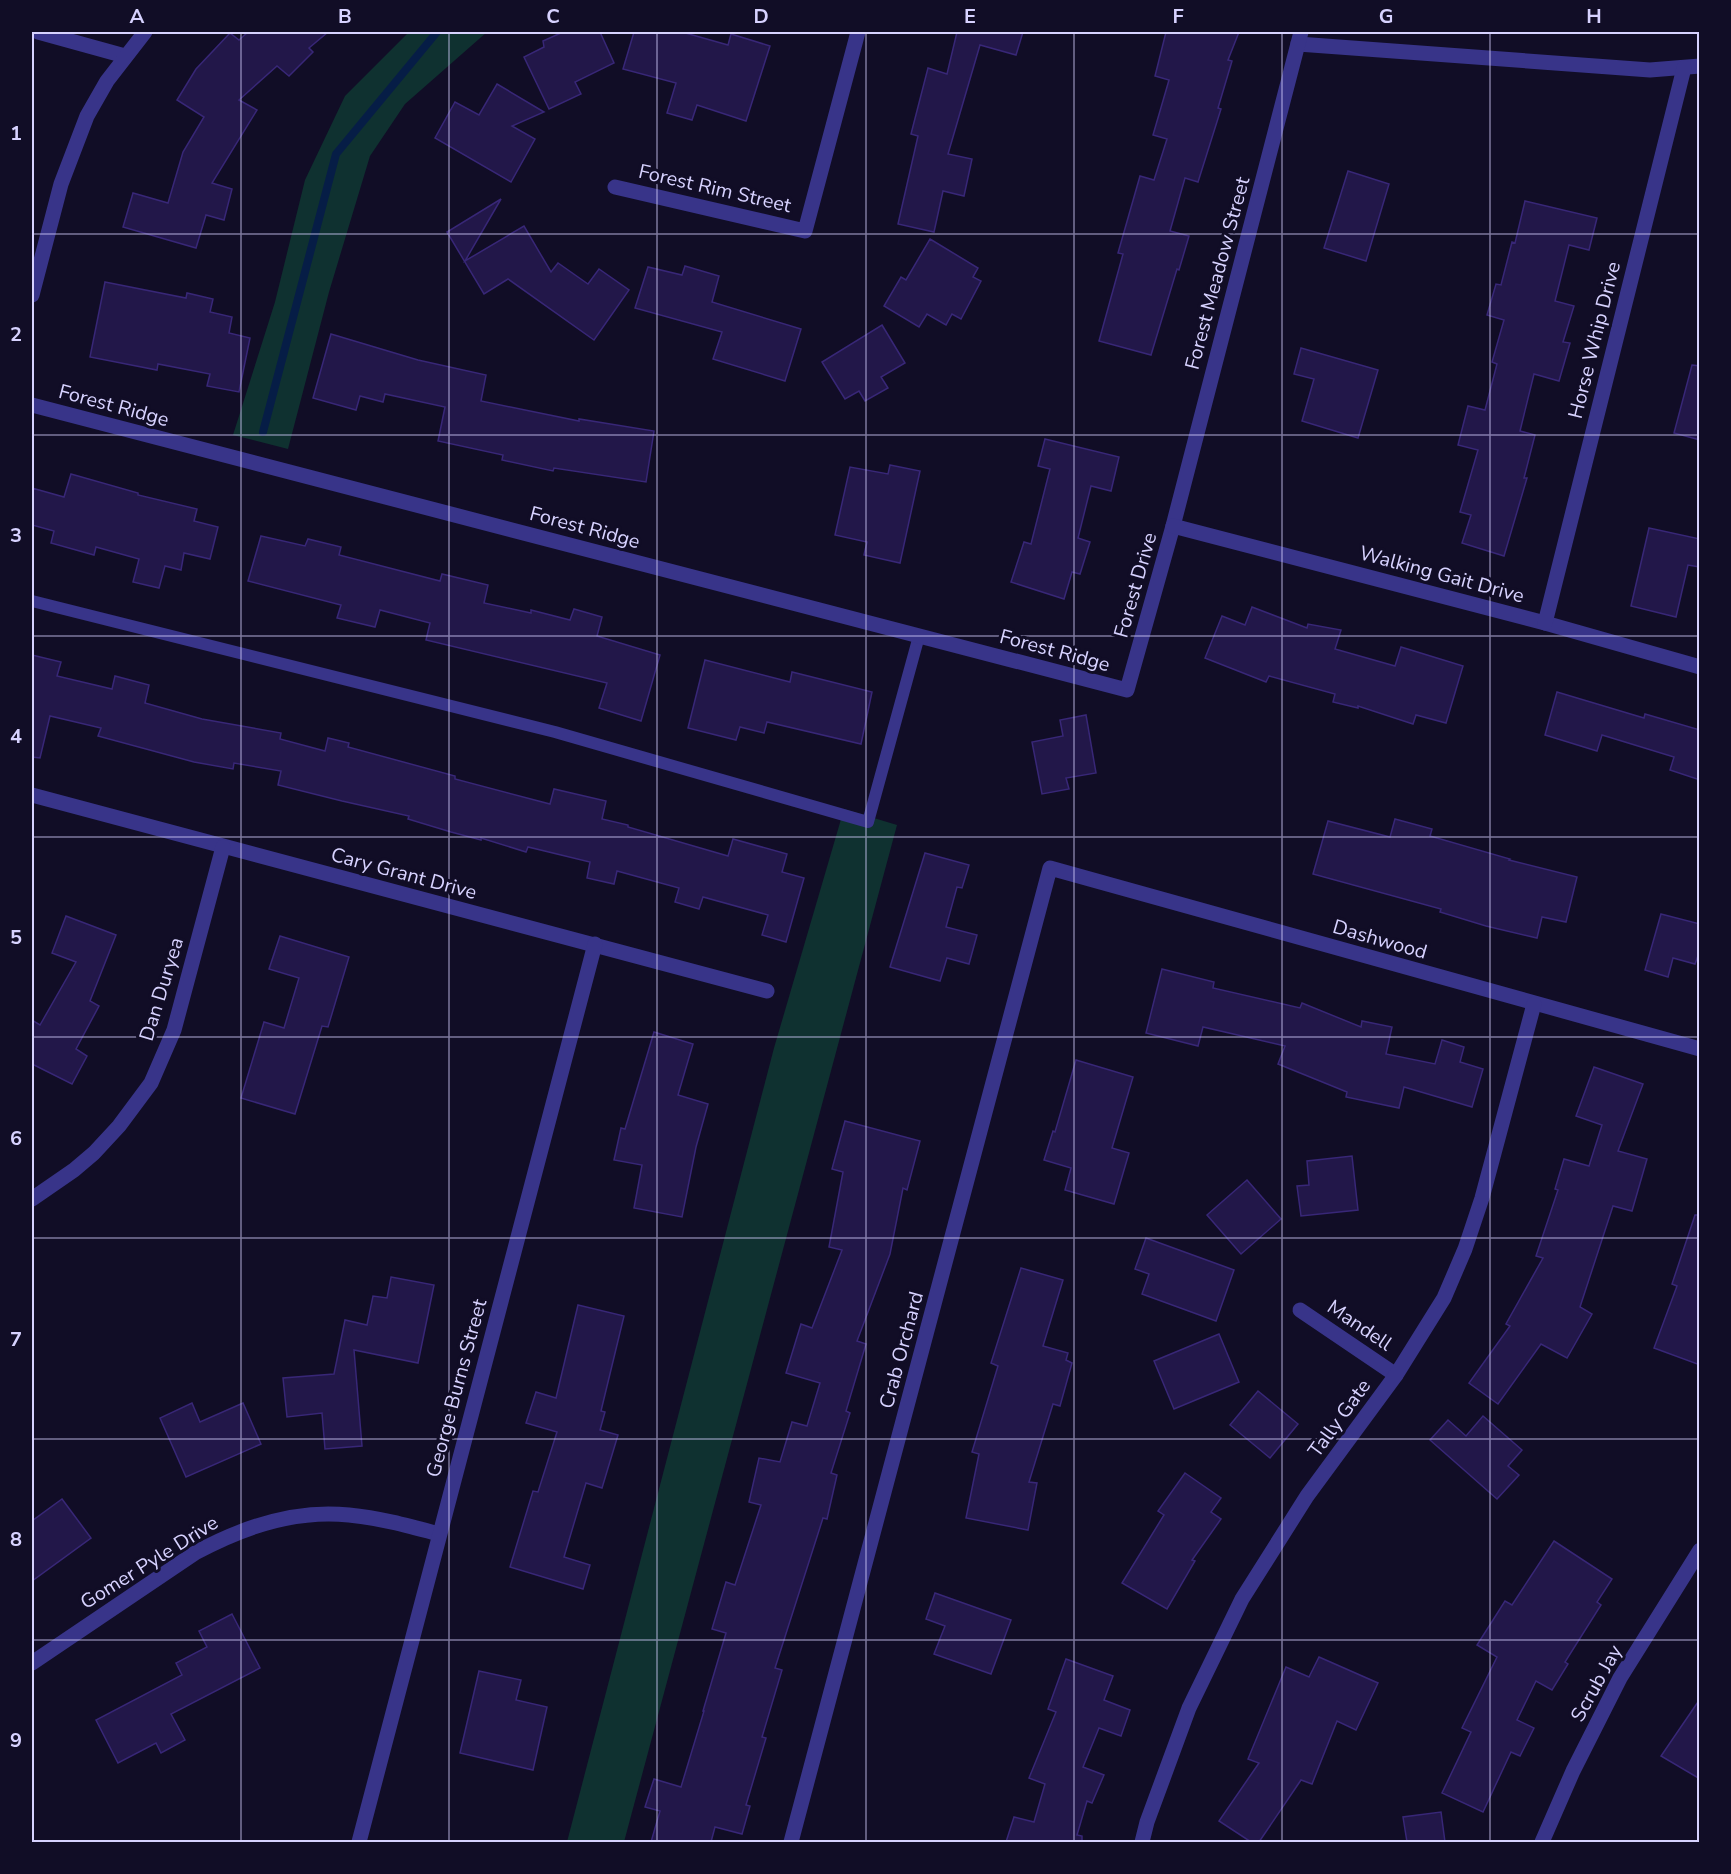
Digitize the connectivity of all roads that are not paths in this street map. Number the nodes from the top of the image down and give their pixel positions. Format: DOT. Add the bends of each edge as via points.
graph roads {
  1 [pos="38,32"];
  2 [pos="145,32"];
  3 [pos="858,32"];
  4 [pos="1300,38"];
  5 [pos="125,56"];
  6 [pos="1692,67"];
  7 [pos="615,187"];
  8 [pos="32,295"];
  9 [pos="32,405"];
  10 [pos="1173,526"];
  11 [pos="32,601"];
  12 [pos="1545,623"];
  13 [pos="919,636"];
  14 [pos="1700,667"];
  15 [pos="1127,690"];
  16 [pos="32,795"];
  17 [pos="223,847"];
  18 [pos="1050,868"];
  19 [pos="595,944"];
  20 [pos="767,991"];
  21 [pos="1534,1004"];
  22 [pos="1700,1049"];
  23 [pos="32,1199"];
  24 [pos="1300,1310"];
  25 [pos="1396,1375"];
  26 [pos="439,1534"];
  27 [pos="1700,1550"];
  28 [pos="32,1663"];
  29 [pos="359,1842"];
  30 [pos="791,1842"];
  31 [pos="1142,1842"];
  32 [pos="1542,1842"];
  1 -- 5 [label="street"];
  2 -- 5 [label="street"];
  3 -- 7 [label="street, Forest Rim Street" via="805,231"];
  4 -- 6 [label="street" via="1650,70"];
  4 -- 10 [label="street, Forest Meadow Street"];
  5 -- 8 [label="street" via="87,116 61,184"];
  6 -- 12 [label="street, Horse Whip Drive"];
  9 -- 13 [label="street, Forest Ridge"];
  10 -- 12 [label="street, Walking Gait Drive"];
  10 -- 15 [label="street, Forest Drive"];
  11 -- 13 [label="lane" via="555,732 868,822"];
  12 -- 14 [label="street, Walking Gait Drive"];
  13 -- 15 [label="street, Forest Ridge"];
  16 -- 17 [label="street, Cary Grant Drive"];
  17 -- 19 [label="street, Cary Grant Drive"];
  17 -- 23 [label="street, Dan Duryea" via="174,1030 151,1083 94,1153"];
  18 -- 21 [label="street, Dashwood"];
  18 -- 30 [label="street, Crab Orchard"];
  19 -- 20 [label="street, Cary Grant Drive"];
  19 -- 26 [label="street, George Burns Street"];
  21 -- 22 [label="street, Dashwood"];
  21 -- 25 [label="street, Tally Gate" via="1465,1249 1444,1299"];
  24 -- 25 [label="street, Mandell"];
  25 -- 31 [label="street, Tally Gate" via="1307,1496 1242,1599 1189,1708"];
  26 -- 28 [label="street, Gomer Pyle Drive" via="348,1515 294,1517 242,1530 195,1553"];
  26 -- 29 [label="street, George Burns Street"];
  27 -- 32 [label="street, Scrub Jay" via="1620,1678"];
}
